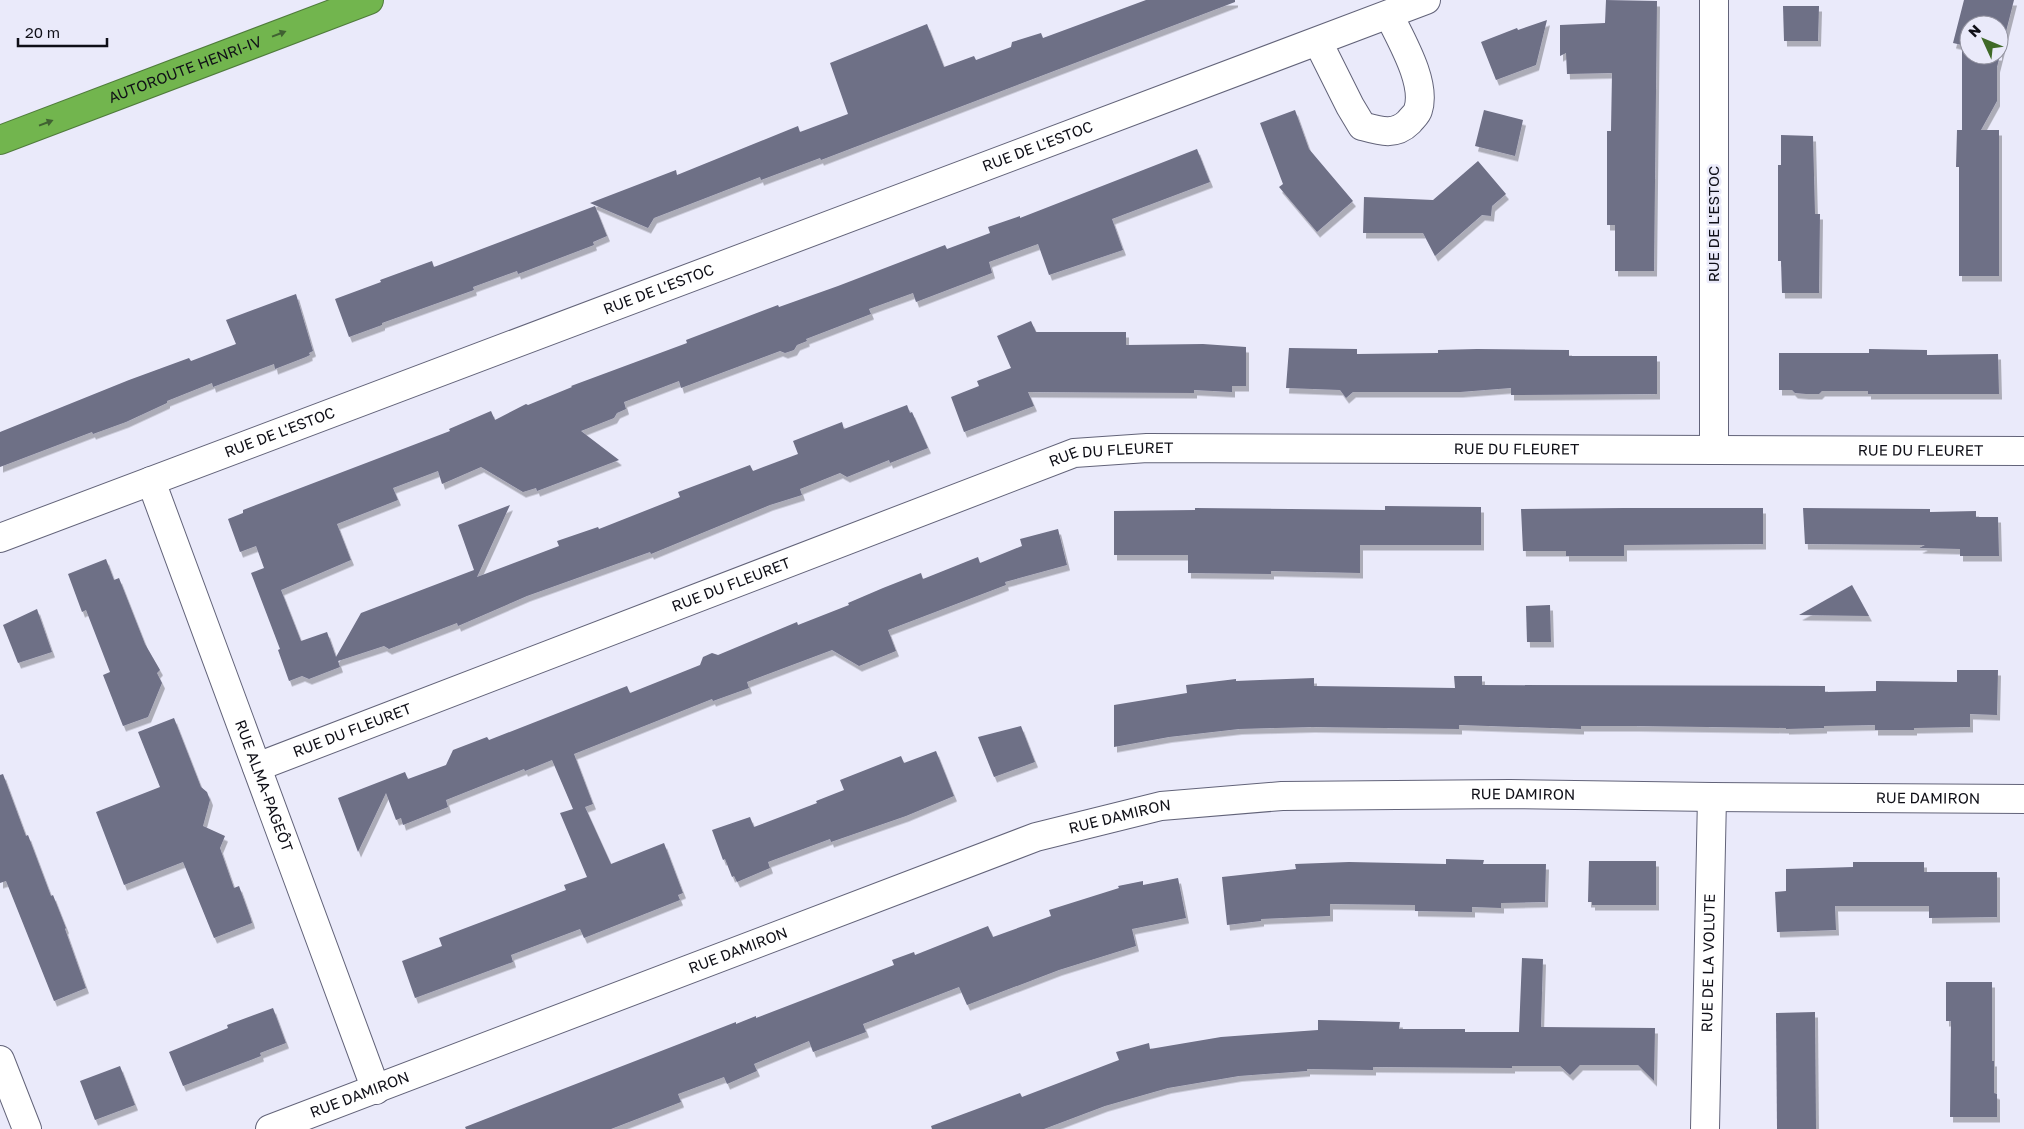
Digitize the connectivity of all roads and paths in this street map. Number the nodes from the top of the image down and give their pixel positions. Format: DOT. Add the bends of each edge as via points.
graph roads {
  1 [pos="369,0"];
  2 [pos="1426,0"];
  3 [pos="1714,0"];
  4 [pos="1389,15"];
  5 [pos="1318,42"];
  6 [pos="0,140"];
  7 [pos="1714,449"];
  8 [pos="2024,451"];
  9 [pos="151,482"];
  10 [pos="0,538"];
  11 [pos="257,767"];
  12 [pos="1712,797"];
  13 [pos="2024,799"];
  14 [pos="0,1060"];
  15 [pos="376,1090"];
  16 [pos="27,1129"];
  17 [pos="270,1129"];
  18 [pos="1705,1129"];
  6 -- 1 [label="highway, AUTOROUTE HENRI-IV, one-way"];
  2 -- 4 [label="street, RUE DE L'ESTOC"];
  3 -- 7 [label="street, RUE DE L'ESTOC"];
  4 -- 5 [label="street, RUE DE L'ESTOC"];
  4 -- 5 [label="street" via="1421,91 1418,112 1402,129 1384,133 1362,126"];
  5 -- 9 [label="street, RUE DE L'ESTOC"];
  7 -- 8 [label="street, RUE DU FLEURET"];
  7 -- 11 [label="street, RUE DU FLEURET" via="1147,448 1074,453"];
  9 -- 10 [label="street, RUE DE L'ESTOC"];
  9 -- 11 [label="street, RUE ALMA-PAGEÔT"];
  11 -- 15 [label="street, RUE ALMA-PAGEÔT"];
  12 -- 13 [label="street, RUE DAMIRON"];
  12 -- 15 [label="street, RUE DAMIRON" via="1510,794 1282,796 1161,806 1036,837"];
  12 -- 18 [label="street, RUE DE LA VOLUTE"];
  14 -- 16 [label="street"];
  15 -- 17 [label="street, RUE DAMIRON"];
}
